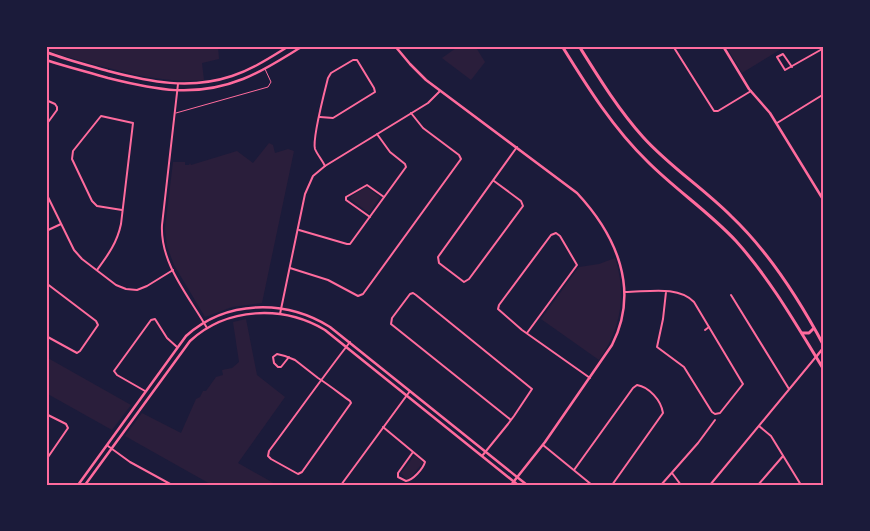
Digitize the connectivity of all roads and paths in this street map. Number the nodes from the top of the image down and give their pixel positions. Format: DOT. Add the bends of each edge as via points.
graph roads {
  1 [pos="289,46"];
  2 [pos="302,46"];
  3 [pos="395,46"];
  4 [pos="562,46"];
  5 [pos="579,46"];
  6 [pos="672,46"];
  7 [pos="723,46"];
  8 [pos="824,48"];
  9 [pos="46,52"];
  10 [pos="46,60"];
  11 [pos="792,67"];
  12 [pos="265,69"];
  13 [pos="178,84"];
  14 [pos="440,90"];
  15 [pos="178,91"];
  16 [pos="751,91"];
  17 [pos="824,94"];
  18 [pos="46,100"];
  19 [pos="176,112"];
  20 [pos="411,113"];
  21 [pos="320,117"];
  22 [pos="47,123"];
  23 [pos="776,123"];
  24 [pos="377,134"];
  25 [pos="517,147"];
  26 [pos="325,166"];
  27 [pos="494,181"];
  28 [pos="46,193"];
  29 [pos="384,197"];
  30 [pos="824,201"];
  31 [pos="122,210"];
  32 [pos="370,217"];
  33 [pos="61,224"];
  34 [pos="298,230"];
  35 [pos="46,231"];
  36 [pos="290,268"];
  37 [pos="97,270"];
  38 [pos="173,270"];
  39 [pos="46,283"];
  40 [pos="625,292"];
  41 [pos="666,292"];
  42 [pos="731,295"];
  43 [pos="281,308"];
  44 [pos="280,314"];
  45 [pos="204,323"];
  46 [pos="709,327"];
  47 [pos="207,328"];
  48 [pos="814,328"];
  49 [pos="705,330"];
  50 [pos="801,333"];
  51 [pos="527,334"];
  52 [pos="46,336"];
  53 [pos="350,342"];
  54 [pos="347,346"];
  55 [pos="824,346"];
  56 [pos="177,347"];
  57 [pos="289,357"];
  58 [pos="816,357"];
  59 [pos="824,370"];
  60 [pos="590,378"];
  61 [pos="322,380"];
  62 [pos="789,389"];
  63 [pos="146,391"];
  64 [pos="410,391"];
  65 [pos="407,395"];
  66 [pos="46,414"];
  67 [pos="511,420"];
  68 [pos="715,420"];
  69 [pos="759,426"];
  70 [pos="383,427"];
  71 [pos="106,445"];
  72 [pos="542,445"];
  73 [pos="111,448"];
  74 [pos="413,452"];
  75 [pos="486,452"];
  76 [pos="482,456"];
  77 [pos="784,456"];
  78 [pos="46,460"];
  79 [pos="574,470"];
  80 [pos="672,472"];
  81 [pos="517,477"];
  82 [pos="514,481"];
  83 [pos="78,485"];
  84 [pos="85,485"];
  85 [pos="172,485"];
  86 [pos="341,485"];
  87 [pos="511,485"];
  88 [pos="518,485"];
  89 [pos="527,485"];
  90 [pos="592,485"];
  91 [pos="612,485"];
  92 [pos="661,485"];
  93 [pos="681,485"];
  94 [pos="710,485"];
  95 [pos="758,485"];
  96 [pos="801,485"];
  1 -- 13 [label="street" via="230,76"];
  2 -- 12 [label="street"];
  3 -- 14 [label="street" via="417,72"];
  4 -- 50 [label="main road" via="616,128 654,168 734,240 761,272"];
  5 -- 48 [label="main road" via="614,101 642,136 730,215 758,246"];
  6 -- 16 [label="street" via="714,111"];
  7 -- 16 [label="street"];
  8 -- 11 [label="street"];
  9 -- 13 [label="street" via="146,80"];
  10 -- 15 [label="street" via="144,87"];
  11 -- 11 [label="street" via="785,70 777,57 783,54"];
  12 -- 15 [label="street" via="227,85"];
  12 -- 19 [label="lane" via="271,82 268,87"];
  13 -- 15 [label="street"];
  14 -- 20 [label="street" via="431,101"];
  14 -- 25 [label="street"];
  15 -- 19 [label="street"];
  16 -- 23 [label="street"];
  17 -- 23 [label="street"];
  18 -- 22 [label="street" via="57,106"];
  19 -- 38 [label="street" via="162,231 166,257"];
  20 -- 24 [label="street"];
  20 -- 36 [label="street" via="423,128 461,159 362,294 358,296 328,280"];
  21 -- 21 [label="street" via="333,118 374,93 357,60 330,74"];
  21 -- 26 [label="street" via="314,147"];
  23 -- 30 [label="street"];
  24 -- 26 [label="street"];
  24 -- 29 [label="street" via="406,166"];
  25 -- 27 [label="street"];
  25 -- 40 [label="street" via="569,186 591,210 617,254"];
  26 -- 34 [label="street" via="308,186"];
  27 -- 27 [label="street" via="437,258 464,282 523,207 521,201"];
  28 -- 33 [label="street"];
  29 -- 32 [label="street"];
  29 -- 32 [label="street" via="366,185 346,198"];
  31 -- 31 [label="street" via="133,124 101,116 73,151 72,158 92,201 97,206"];
  31 -- 37 [label="street" via="117,240"];
  32 -- 34 [label="street" via="348,244"];
  33 -- 35 [label="street"];
  33 -- 37 [label="street" via="74,250"];
  34 -- 36 [label="street"];
  36 -- 43 [label="street"];
  37 -- 38 [label="street" via="116,285 131,290 142,288"];
  38 -- 45 [label="street"];
  39 -- 52 [label="street" via="98,325 77,353"];
  40 -- 41 [label="street"];
  40 -- 60 [label="street" via="618,333"];
  41 -- 46 [label="street" via="678,293 691,300"];
  41 -- 46 [label="street" via="657,347 684,367 715,414 721,412 743,384"];
  42 -- 62 [label="street"];
  43 -- 44 [label="street"];
  43 -- 45 [label="street" via="245,309"];
  43 -- 53 [label="street" via="317,320"];
  44 -- 47 [label="street" via="242,315"];
  44 -- 54 [label="street" via="314,324"];
  45 -- 47 [label="street"];
  45 -- 56 [label="street"];
  46 -- 49 [label="street"];
  47 -- 73 [label="street" via="184,347"];
  48 -- 50 [label="main road" via="810,333"];
  48 -- 55 [label="main road"];
  50 -- 58 [label="main road"];
  51 -- 51 [label="street" via="501,313 498,306 550,235 556,233 577,265"];
  51 -- 60 [label="street"];
  53 -- 54 [label="street"];
  53 -- 64 [label="street"];
  54 -- 61 [label="street"];
  54 -- 65 [label="street"];
  55 -- 58 [label="street"];
  56 -- 63 [label="street"];
  56 -- 63 [label="street" via="156,319 151,320 114,371"];
  57 -- 57 [label="street" via="276,354 274,363 281,368"];
  57 -- 61 [label="street"];
  58 -- 59 [label="main road"];
  58 -- 62 [label="street"];
  60 -- 72 [label="street"];
  61 -- 61 [label="street" via="268,455 298,474 351,404"];
  62 -- 69 [label="street"];
  63 -- 71 [label="street"];
  64 -- 65 [label="street"];
  64 -- 75 [label="street"];
  65 -- 70 [label="street"];
  65 -- 76 [label="street"];
  66 -- 78 [label="street" via="68,427"];
  67 -- 67 [label="street" via="532,388 415,294 410,294 391,324"];
  67 -- 75 [label="street"];
  68 -- 80 [label="street"];
  69 -- 77 [label="street" via="771,436"];
  69 -- 94 [label="street"];
  70 -- 74 [label="street"];
  70 -- 86 [label="street"];
  71 -- 73 [label="street"];
  71 -- 83 [label="street"];
  72 -- 79 [label="street"];
  72 -- 81 [label="street"];
  73 -- 84 [label="street"];
  73 -- 85 [label="street"];
  74 -- 74 [label="street" via="425,463 411,480 406,481 398,477 398,473"];
  75 -- 76 [label="street"];
  75 -- 81 [label="street"];
  76 -- 82 [label="street"];
  77 -- 95 [label="street"];
  77 -- 96 [label="street"];
  79 -- 90 [label="street"];
  79 -- 91 [label="street" via="633,388 640,385 654,395 663,413"];
  80 -- 92 [label="street"];
  80 -- 93 [label="street"];
  81 -- 82 [label="street"];
  81 -- 89 [label="street"];
  82 -- 87 [label="street"];
  82 -- 88 [label="street"];
}
